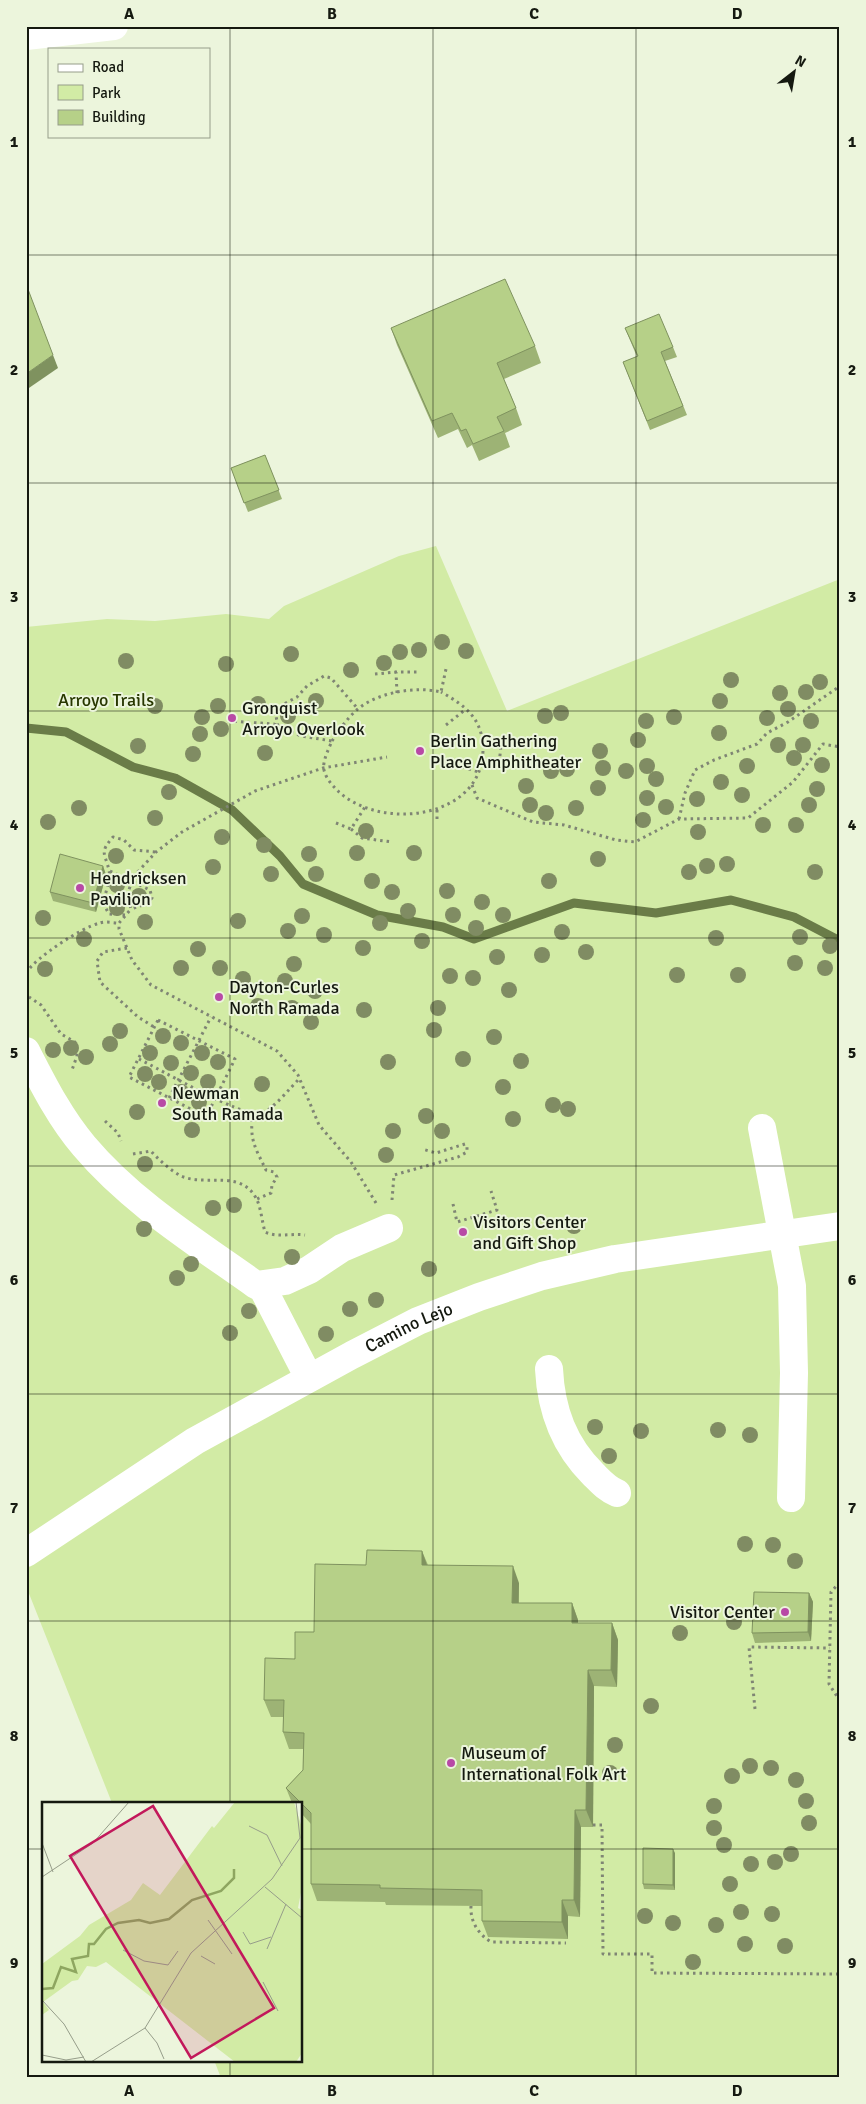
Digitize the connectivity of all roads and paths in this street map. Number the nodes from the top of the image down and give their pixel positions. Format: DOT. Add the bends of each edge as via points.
graph roads {
  1 [pos="114,26"];
  2 [pos="26,36"];
  3 [pos="446,669"];
  4 [pos="396,672"];
  5 [pos="417,672"];
  6 [pos="375,674"];
  7 [pos="840,686"];
  8 [pos="441,692"];
  9 [pos="396,693"];
  10 [pos="358,709"];
  11 [pos="466,709"];
  12 [pos="228,721"];
  13 [pos="446,725"];
  14 [pos="278,727"];
  15 [pos="332,741"];
  16 [pos="501,746"];
  17 [pos="840,747"];
  18 [pos="387,757"];
  19 [pos="450,762"];
  20 [pos="481,763"];
  21 [pos="324,768"];
  22 [pos="479,772"];
  23 [pos="472,785"];
  24 [pos="365,807"];
  25 [pos="437,810"];
  26 [pos="679,819"];
  27 [pos="437,822"];
  28 [pos="336,823"];
  29 [pos="351,829"];
  30 [pos="392,842"];
  31 [pos="156,852"];
  32 [pos="110,871"];
  33 [pos="132,880"];
  34 [pos="130,909"];
  35 [pos="125,915"];
  36 [pos="119,923"];
  37 [pos="127,948"];
  38 [pos="26,973"];
  39 [pos="26,991"];
  40 [pos="211,1017"];
  41 [pos="154,1027"];
  42 [pos="198,1040"];
  43 [pos="26,1052"];
  44 [pos="139,1059"];
  45 [pos="73,1078"];
  46 [pos="179,1079"];
  47 [pos="299,1079"];
  48 [pos="169,1098"];
  49 [pos="216,1098"];
  50 [pos="254,1113"];
  51 [pos="100,1115"];
  52 [pos="762,1128"];
  53 [pos="422,1148"];
  54 [pos="125,1149"];
  55 [pos="130,1152"];
  56 [pos="491,1191"];
  57 [pos="372,1196"];
  58 [pos="257,1199"];
  59 [pos="453,1204"];
  60 [pos="840,1226"];
  61 [pos="389,1228"];
  62 [pos="265,1232"];
  63 [pos="783,1235"];
  64 [pos="261,1284"];
  65 [pos="550,1369"];
  66 [pos="308,1378"];
  67 [pos="617,1494"];
  68 [pos="792,1498"];
  69 [pos="26,1552"];
  70 [pos="840,1582"];
  71 [pos="801,1641"];
  72 [pos="801,1648"];
  73 [pos="830,1648"];
  74 [pos="840,1701"];
  75 [pos="755,1709"];
  76 [pos="592,1825"];
  77 [pos="471,1906"];
  78 [pos="566,1943"];
  79 [pos="840,1974"];
  1 -- 2 [label="street"];
  3 -- 8 [label="path"];
  4 -- 5 [label="path"];
  4 -- 6 [label="path"];
  4 -- 9 [label="path"];
  7 -- 26 [label="path" via="767,733 757,744 695,770"];
  8 -- 9 [label="path" via="417,689"];
  8 -- 11 [label="path"];
  9 -- 10 [label="path"];
  10 -- 14 [label="path" via="331,678 324,676 282,705 276,716"];
  10 -- 15 [label="path"];
  11 -- 13 [label="path"];
  11 -- 20 [label="path" via="482,731"];
  12 -- 14 [label="path" via="255,721"];
  14 -- 15 [label="path" via="301,736"];
  15 -- 21 [label="path"];
  16 -- 20 [label="path" via="499,764"];
  17 -- 26 [label="path" via="823,744 793,782 748,818"];
  18 -- 21 [label="path"];
  19 -- 22 [label="path"];
  20 -- 22 [label="path"];
  21 -- 24 [label="path" via="345,797"];
  21 -- 31 [label="path" via="255,791 182,832"];
  22 -- 23 [label="path"];
  23 -- 25 [label="path"];
  23 -- 26 [label="path" via="478,798 533,822 564,825 616,840 635,842"];
  24 -- 25 [label="path" via="393,814"];
  24 -- 29 [label="path"];
  25 -- 27 [label="path"];
  28 -- 29 [label="path"];
  29 -- 30 [label="path" via="362,838"];
  31 -- 32 [label="path" via="134,850 124,840 113,837 104,848 104,860"];
  31 -- 33 [label="path"];
  32 -- 33 [label="path"];
  32 -- 35 [label="path" via="103,903 109,914"];
  33 -- 34 [label="path" via="126,895"];
  33 -- 34 [label="path" via="150,890 152,898 146,904"];
  34 -- 35 [label="path"];
  35 -- 36 [label="path"];
  36 -- 37 [label="path"];
  36 -- 38 [label="path" via="100,922 76,933 31,965"];
  37 -- 40 [label="path" via="151,985"];
  37 -- 41 [label="path" via="104,952 97,961 100,982 138,1017"];
  39 -- 45 [label="path" via="41,1005 61,1034 75,1042 77,1056 71,1067"];
  40 -- 42 [label="path"];
  40 -- 47 [label="path" via="277,1051"];
  41 -- 42 [label="path" via="158,1020"];
  41 -- 44 [label="path"];
  42 -- 46 [label="path"];
  42 -- 49 [label="path" via="235,1059"];
  43 -- 64 [label="street" via="83,1145 112,1177 256,1286"];
  44 -- 46 [label="path"];
  44 -- 48 [label="path" via="129,1078"];
  46 -- 48 [label="path"];
  46 -- 49 [label="path"];
  47 -- 50 [label="path" via="266,1111"];
  47 -- 57 [label="path" via="319,1125 351,1162"];
  48 -- 49 [label="path" via="206,1117"];
  49 -- 50 [label="path"];
  50 -- 58 [label="path" via="251,1129 255,1151 266,1170 274,1172 277,1177 271,1193"];
  51 -- 54 [label="path" via="118,1133"];
  52 -- 63 [label="street"];
  53 -- 61 [label="path" via="436,1153 465,1144 467,1152 394,1175"];
  55 -- 58 [label="path" via="151,1151 182,1176 202,1181 231,1180 247,1186"];
  56 -- 59 [label="path" via="497,1210 457,1222"];
  58 -- 62 [label="path"];
  60 -- 63 [label="street, Camino Lejo"];
  61 -- 64 [label="street" via="342,1248 309,1270 285,1281"];
  63 -- 66 [label="street, Camino Lejo" via="615,1259 542,1276 418,1321"];
  63 -- 68 [label="street" via="792,1286"];
  64 -- 66 [label="street"];
  65 -- 67 [label="street" via="560,1429 580,1461"];
  66 -- 69 [label="street, Camino Lejo" via="195,1441"];
  70 -- 73 [label="path" via="831,1592"];
  71 -- 72 [label="path"];
  72 -- 73 [label="path"];
  72 -- 75 [label="path" via="749,1647"];
  73 -- 74 [label="path" via="829,1684"];
  76 -- 79 [label="path" via="602,1825 603,1954 652,1954 652,1973"];
  77 -- 78 [label="path" via="470,1916 491,1942"];
}
